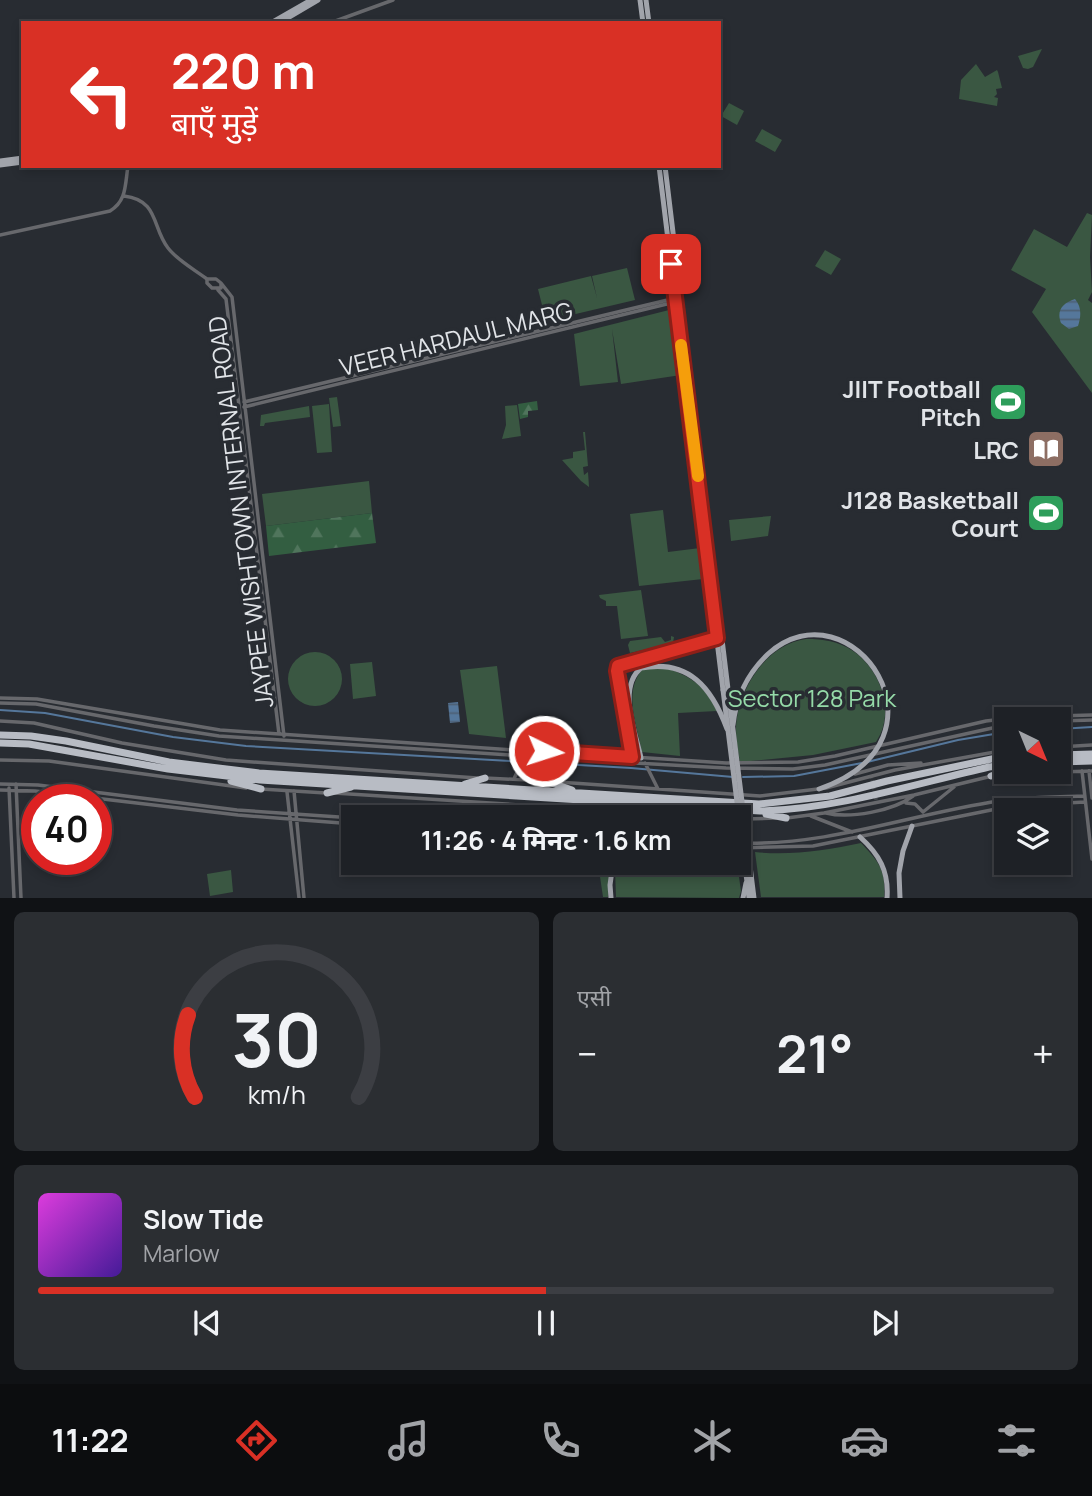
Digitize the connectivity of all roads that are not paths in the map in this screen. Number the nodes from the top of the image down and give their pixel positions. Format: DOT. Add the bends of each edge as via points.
graph roads {
  1 [pos="311,0"];
  2 [pos="318,0"];
  3 [pos="393,0"];
  4 [pos="640,0"];
  5 [pos="646,0"];
  6 [pos="274,21"];
  7 [pos="282,21"];
  8 [pos="335,21"];
  9 [pos="643,21"];
  10 [pos="649,21"];
  11 [pos="21,160"];
  12 [pos="0,163"];
  13 [pos="128,168"];
  14 [pos="659,168"];
  15 [pos="665,168"];
  16 [pos="124,196"];
  17 [pos="0,235"];
  18 [pos="207,279"];
  19 [pos="221,284"];
  20 [pos="218,290"];
  21 [pos="678,299"];
  22 [pos="241,405"];
  23 [pos="719,638"];
  24 [pos="725,690"];
  25 [pos="0,701"];
  26 [pos="1092,715"];
  27 [pos="1092,720"];
  28 [pos="0,721"];
  29 [pos="1071,721"];
  30 [pos="994,727"];
  31 [pos="731,732"];
  32 [pos="0,735"];
  33 [pos="281,737"];
  34 [pos="0,743"];
  35 [pos="878,746"];
  36 [pos="1092,746"];
  37 [pos="1071,747"];
  38 [pos="525,750"];
  39 [pos="512,752"];
  40 [pos="994,752"];
  41 [pos="1092,754"];
  42 [pos="872,755"];
  43 [pos="1071,755"];
  44 [pos="632,757"];
  45 [pos="524,758"];
  46 [pos="994,759"];
  47 [pos="0,760"];
  48 [pos="515,760"];
  49 [pos="1092,761"];
  50 [pos="1071,762"];
  51 [pos="644,763"];
  52 [pos="864,764"];
  53 [pos="926,764"];
  54 [pos="994,766"];
  55 [pos="1071,771"];
  56 [pos="1082,771"];
  57 [pos="1090,771"];
  58 [pos="870,773"];
  59 [pos="855,774"];
  60 [pos="994,775"];
  61 [pos="219,776"];
  62 [pos="990,776"];
  63 [pos="994,776"];
  64 [pos="485,778"];
  65 [pos="514,779"];
  66 [pos="522,780"];
  67 [pos="549,782"];
  68 [pos="959,783"];
  69 [pos="0,784"];
  70 [pos="9,784"];
  71 [pos="16,784"];
  72 [pos="354,786"];
  73 [pos="461,786"];
  74 [pos="261,789"];
  75 [pos="659,789"];
  76 [pos="819,789"];
  77 [pos="0,790"];
  78 [pos="9,790"];
  79 [pos="16,790"];
  80 [pos="287,791"];
  81 [pos="294,791"];
  82 [pos="327,793"];
  83 [pos="581,793"];
  84 [pos="914,795"];
  85 [pos="1085,796"];
  86 [pos="1092,797"];
  87 [pos="904,803"];
  88 [pos="1085,803"];
  89 [pos="877,804"];
  90 [pos="518,805"];
  91 [pos="656,805"];
  92 [pos="878,809"];
  93 [pos="751,811"];
  94 [pos="824,813"];
  95 [pos="923,814"];
  96 [pos="289,816"];
  97 [pos="295,816"];
  98 [pos="807,816"];
  99 [pos="341,818"];
  100 [pos="751,818"];
  101 [pos="786,818"];
  102 [pos="341,822"];
  103 [pos="912,826"];
  104 [pos="857,835"];
  105 [pos="751,846"];
  106 [pos="1092,859"];
  107 [pos="611,875"];
  108 [pos="749,882"];
  109 [pos="14,898"];
  110 [pos="21,898"];
  111 [pos="302,898"];
  112 [pos="611,898"];
  113 [pos="743,898"];
  114 [pos="753,898"];
  115 [pos="887,898"];
  116 [pos="900,898"];
  1 -- 6 [label="main road"];
  2 -- 7 [label="main road"];
  3 -- 8 [label="street"];
  4 -- 9 [label="main road"];
  5 -- 10 [label="main road"];
  11 -- 12 [label="main road"];
  13 -- 16 [label="street"];
  14 -- 21 [label="main road"];
  15 -- 21 [label="main road"];
  16 -- 17 [label="street" via="120,205 101,215"];
  16 -- 18 [label="street" via="149,209 167,247"];
  18 -- 19 [label="street, JAYPEE WISHTOWN INTERNAL ROAD"];
  18 -- 20 [label="street, JAYPEE WISHTOWN INTERNAL ROAD" via="209,286"];
  19 -- 20 [label="street, JAYPEE WISHTOWN INTERNAL ROAD"];
  19 -- 22 [label="street, JAYPEE WISHTOWN INTERNAL ROAD" via="232,297"];
  20 -- 22 [label="street, JAYPEE WISHTOWN INTERNAL ROAD" via="226,299"];
  21 -- 22 [label="street, VEER HARDAUL MARG"];
  21 -- 23 [label="main road"];
  22 -- 33 [label="street, JAYPEE WISHTOWN INTERNAL ROAD" via="257,496"];
  23 -- 24 [label="main road"];
  23 -- 24 [label="main road"];
  23 -- 44 [label="street" via="618,666"];
  24 -- 31 [label="main road, bridge"];
  25 -- 33 [label="street" via="37,699"];
  26 -- 35 [label="street" via="1006,718"];
  27 -- 29 [label="street"];
  28 -- 64 [label="street" via="34,723 226,760"];
  30 -- 42 [label="street"];
  31 -- 35 [label="main road" via="743,689 764,659 788,641 818,636 855,649 872,664 884,685 888,722"];
  31 -- 51 [label="main road, bridge" via="714,699 689,674 678,668 641,668 629,693"];
  31 -- 108 [label="main road, bridge"];
  32 -- 73 [label="highway" via="248,772"];
  33 -- 39 [label="street"];
  34 -- 61 [label="highway"];
  35 -- 42 [label="main road"];
  35 -- 51 [label="street" via="798,762"];
  36 -- 37 [label="street"];
  38 -- 39 [label="street" via="518,746"];
  38 -- 44 [label="street"];
  38 -- 45 [label="street"];
  39 -- 48 [label="street"];
  40 -- 53 [label="street"];
  41 -- 43 [label="highway"];
  42 -- 51 [label="street" via="767,770"];
  42 -- 52 [label="main road"];
  44 -- 51 [label="street"];
  45 -- 48 [label="street"];
  45 -- 51 [label="street"];
  45 -- 66 [label="street"];
  46 -- 83 [label="highway" via="789,802"];
  47 -- 74 [label="street" via="49,761"];
  48 -- 65 [label="street"];
  49 -- 50 [label="highway"];
  51 -- 75 [label="street"];
  52 -- 58 [label="street"];
  52 -- 59 [label="main road"];
  53 -- 58 [label="street" via="888,765"];
  53 -- 76 [label="street"];
  54 -- 93 [label="highway" via="831,804"];
  55 -- 56 [label="street"];
  56 -- 57 [label="street"];
  56 -- 85 [label="street"];
  57 -- 86 [label="street"];
  58 -- 59 [label="street"];
  59 -- 76 [label="main road"];
  60 -- 62 [label="highway"];
  61 -- 72 [label="highway"];
  61 -- 74 [label="highway"];
  62 -- 63 [label="street"];
  62 -- 68 [label="street"];
  64 -- 65 [label="street"];
  64 -- 73 [label="highway"];
  65 -- 66 [label="street"];
  66 -- 67 [label="street"];
  67 -- 75 [label="street"];
  67 -- 83 [label="highway"];
  68 -- 84 [label="street"];
  68 -- 95 [label="street"];
  69 -- 70 [label="street"];
  70 -- 71 [label="street"];
  70 -- 78 [label="street"];
  71 -- 79 [label="street"];
  71 -- 96 [label="street"];
  72 -- 82 [label="highway"];
  72 -- 91 [label="highway"];
  73 -- 83 [label="highway"];
  74 -- 80 [label="street"];
  75 -- 76 [label="street" via="760,796"];
  77 -- 78 [label="street"];
  78 -- 79 [label="street"];
  78 -- 109 [label="street"];
  79 -- 96 [label="street" via="238,816"];
  79 -- 110 [label="street"];
  80 -- 81 [label="street"];
  80 -- 96 [label="street"];
  81 -- 82 [label="street"];
  81 -- 97 [label="street"];
  82 -- 90 [label="street"];
  84 -- 87 [label="street"];
  84 -- 94 [label="street"];
  85 -- 88 [label="street"];
  85 -- 95 [label="street" via="996,801"];
  87 -- 92 [label="street"];
  87 -- 95 [label="street" via="915,804"];
  88 -- 103 [label="street" via="1011,806"];
  88 -- 106 [label="street"];
  89 -- 92 [label="street"];
  92 -- 94 [label="street" via="848,816"];
  93 -- 101 [label="highway"];
  94 -- 98 [label="street"];
  95 -- 104 [label="street"];
  96 -- 97 [label="street"];
  96 -- 111 [label="street"];
  97 -- 99 [label="street"];
  97 -- 102 [label="street"];
  97 -- 111 [label="street"];
  98 -- 101 [label="street"];
  98 -- 104 [label="street"];
  100 -- 101 [label="street"];
  103 -- 104 [label="street"];
  103 -- 116 [label="main road" via="902,851"];
  104 -- 105 [label="street" via="813,846"];
  104 -- 115 [label="main road" via="884,866"];
  107 -- 112 [label="main road"];
  108 -- 113 [label="main road, bridge"];
  108 -- 114 [label="main road, bridge"];
}
